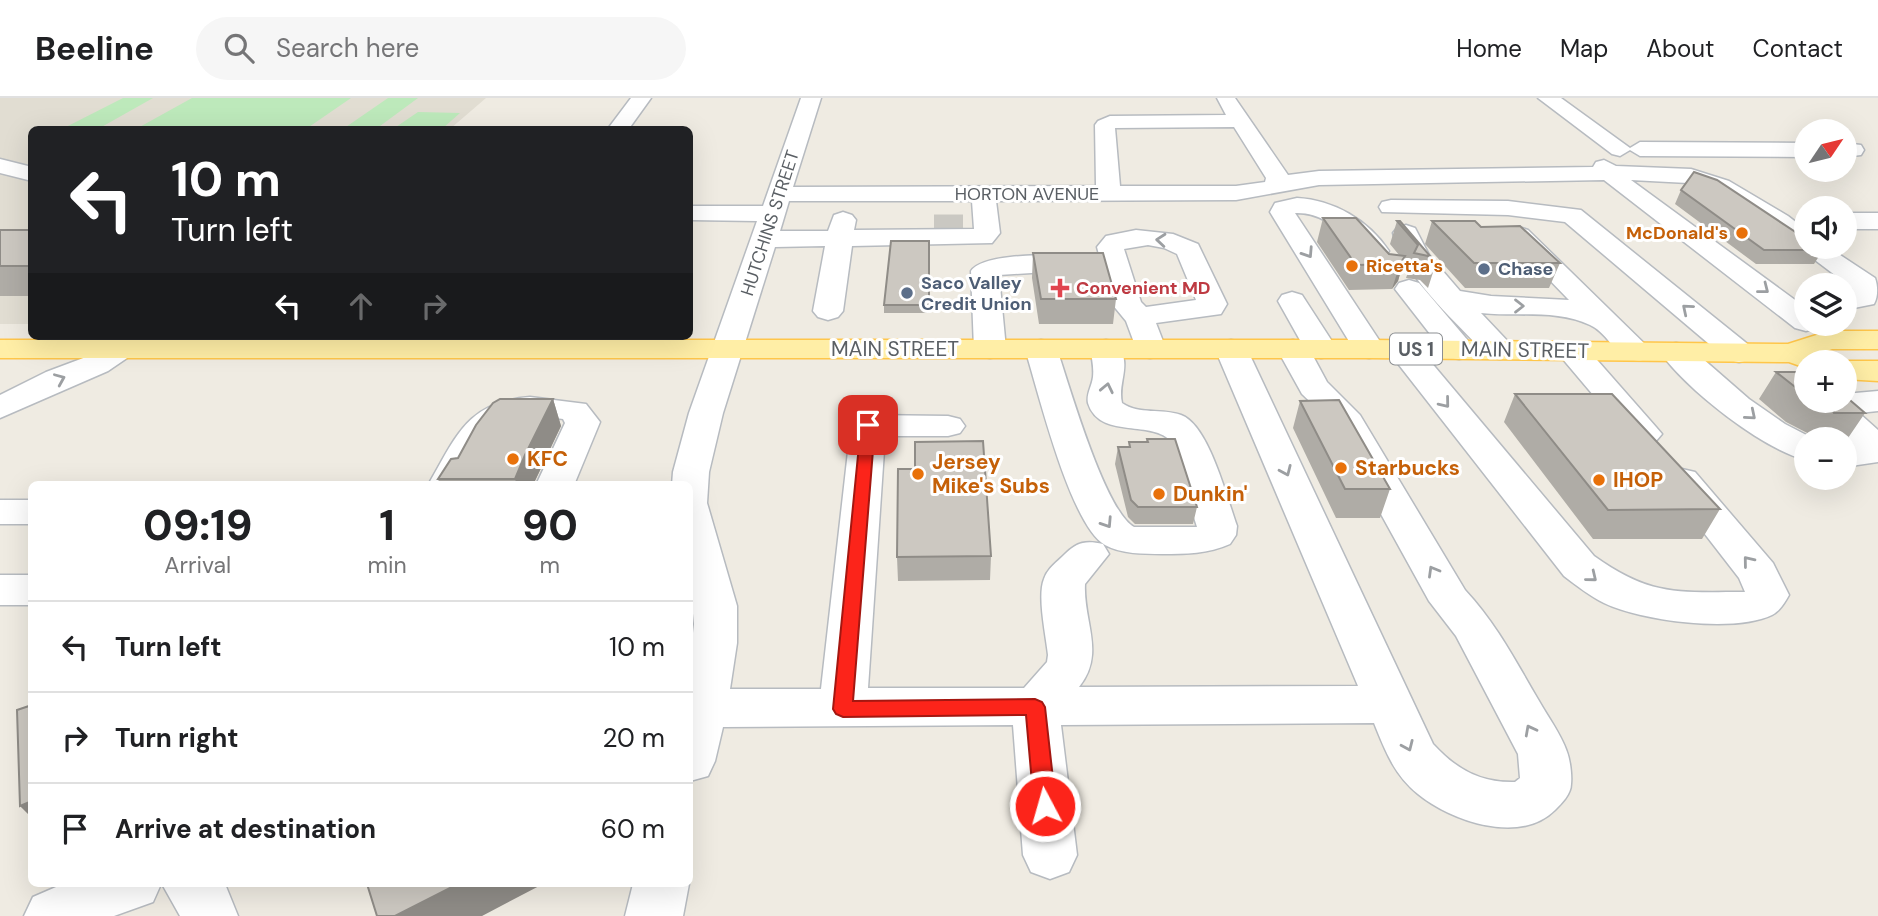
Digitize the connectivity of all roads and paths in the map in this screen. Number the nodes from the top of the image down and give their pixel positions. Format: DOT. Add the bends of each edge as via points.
graph roads {
  1 [pos="641,98"];
  2 [pos="811,98"];
  3 [pos="1225,98"];
  4 [pos="1548,98"];
  5 [pos="1240,121"];
  6 [pos="620,126"];
  7 [pos="1620,149"];
  8 [pos="1794,150"];
  9 [pos="0,166"];
  10 [pos="28,173"];
  11 [pos="1611,175"];
  12 [pos="1276,186"];
  13 [pos="1109,194"];
  14 [pos="1298,205"];
  15 [pos="1391,207"];
  16 [pos="1429,207"];
  17 [pos="1491,208"];
  18 [pos="693,214"];
  19 [pos="773,216"];
  20 [pos="976,219"];
  21 [pos="1779,221"];
  22 [pos="1794,221"];
  23 [pos="934,223"];
  24 [pos="850,227"];
  25 [pos="1794,234"];
  26 [pos="1794,238"];
  27 [pos="1828,259"];
  28 [pos="1115,262"];
  29 [pos="1737,269"];
  30 [pos="1849,273"];
  31 [pos="1857,279"];
  32 [pos="1452,298"];
  33 [pos="1857,299"];
  34 [pos="1293,301"];
  35 [pos="828,311"];
  36 [pos="1140,319"];
  37 [pos="1605,320"];
  38 [pos="989,334"];
  39 [pos="1830,338"];
  40 [pos="324,342"];
  41 [pos="370,342"];
  42 [pos="0,349"];
  43 [pos="53,349"];
  44 [pos="119,349"];
  45 [pos="728,349"];
  46 [pos="1041,349"];
  47 [pos="1106,349"];
  48 [pos="1150,349"];
  49 [pos="1231,349"];
  50 [pos="1307,349"];
  51 [pos="1386,349"];
  52 [pos="1459,350"];
  53 [pos="1500,350"];
  54 [pos="1572,351"];
  55 [pos="1637,352"];
  56 [pos="1676,352"];
  57 [pos="1739,353"];
  58 [pos="1857,370"];
  59 [pos="1878,371"];
  60 [pos="1857,379"];
  61 [pos="0,389"];
  62 [pos="1878,394"];
  63 [pos="1878,401"];
  64 [pos="0,408"];
  65 [pos="948,426"];
  66 [pos="1854,427"];
  67 [pos="1857,429"];
  68 [pos="1794,443"];
  69 [pos="1857,455"];
  70 [pos="450,481"];
  71 [pos="557,481"];
  72 [pos="691,481"];
  73 [pos="0,512"];
  74 [pos="28,512"];
  75 [pos="693,534"];
  76 [pos="1089,554"];
  77 [pos="0,590"];
  78 [pos="28,590"];
  79 [pos="1390,704"];
  80 [pos="1035,707"];
  81 [pos="702,708"];
  82 [pos="843,709"];
  83 [pos="693,748"];
  84 [pos="1050,855"];
  85 [pos="120,887"];
  86 [pos="194,887"];
  87 [pos="660,887"];
  88 [pos="53,916"];
  89 [pos="209,916"];
  90 [pos="654,916"];
  1 -- 6 [label="street"];
  2 -- 19 [label="street, HUTCHINS STREET"];
  3 -- 5 [label="street"];
  4 -- 7 [label="street"];
  5 -- 12 [label="street" via="1279,178"];
  5 -- 13 [label="street" via="1110,122 1105,125"];
  7 -- 8 [label="street"];
  7 -- 11 [label="street" via="1596,154"];
  9 -- 10 [label="street"];
  11 -- 12 [label="street, HORTON AVENUE" via="1294,180"];
  11 -- 21 [label="street, HORTON AVENUE" via="1691,176 1721,186"];
  11 -- 29 [label="street"];
  12 -- 13 [label="street, HORTON AVENUE" via="1251,193"];
  12 -- 14 [label="street"];
  13 -- 20 [label="street, HORTON AVENUE"];
  14 -- 51 [label="street, one-way" via="1282,212"];
  14 -- 52 [label="street" via="1318,209 1365,237"];
  15 -- 16 [label="street"];
  16 -- 17 [label="street"];
  16 -- 32 [label="street" via="1410,220 1405,237"];
  17 -- 37 [label="street"];
  57 -- 17 [label="street, one-way" via="1581,220 1564,212"];
  18 -- 19 [label="street"];
  19 -- 20 [label="street, HORTON AVENUE"];
  19 -- 24 [label="street"];
  19 -- 45 [label="street, HUTCHINS STREET"];
  20 -- 24 [label="street" via="985,236"];
  21 -- 22 [label="street"];
  21 -- 25 [label="street, HORTON AVENUE"];
  23 -- 24 [label="street" via="886,229"];
  24 -- 35 [label="street"];
  26 -- 29 [label="street" via="1705,187 1671,180 1650,182 1653,194 1733,253"];
  27 -- 30 [label="street"];
  28 -- 36 [label="street" via="1127,304"];
  36 -- 28 [label="street, one-way" via="1160,312 1207,310 1212,304 1189,250 1178,242 1117,240 1110,247"];
  28 -- 38 [label="street" via="989,268 983,275"];
  29 -- 39 [label="street, one-way"];
  31 -- 33 [label="street" via="1868,292"];
  32 -- 37 [label="street, one-way" via="1494,306 1564,307"];
  32 -- 53 [label="street"];
  34 -- 50 [label="street"];
  36 -- 48 [label="street"];
  37 -- 55 [label="street"];
  38 -- 45 [label="main road, MAIN STREET / US 1"];
  38 -- 46 [label="main road, MAIN STREET / US 1"];
  39 -- 57 [label="main road, MAIN STREET / US 1"];
  40 -- 41 [label="main road, MAIN STREET / US 1"];
  40 -- 44 [label="main road, MAIN STREET / US 1"];
  41 -- 45 [label="main road, MAIN STREET / US 1"];
  42 -- 43 [label="main road, MAIN STREET / US 1"];
  43 -- 44 [label="main road, MAIN STREET / US 1"];
  43 -- 61 [label="street"];
  64 -- 44 [label="street, one-way"];
  45 -- 72 [label="street, HUTCHINS STREET" via="706,413"];
  46 -- 47 [label="main road, MAIN STREET / US 1"];
  46 -- 47 [label="street, one-way" via="1083,472 1108,527 1125,538 1154,541 1201,540 1216,535 1217,526 1186,436 1172,423 1129,420 1105,405 1110,376"];
  47 -- 48 [label="main road, MAIN STREET / US 1"];
  48 -- 49 [label="main road, MAIN STREET / US 1"];
  49 -- 50 [label="main road, MAIN STREET / US 1"];
  49 -- 79 [label="street, one-way"];
  50 -- 51 [label="main road, MAIN STREET / US 1"];
  79 -- 50 [label="street, one-way" via="1413,758 1440,784 1487,804 1510,806 1527,804 1546,786 1542,753 1473,626 1450,601 1343,415 1314,387"];
  51 -- 52 [label="main road, MAIN STREET / US 1"];
  51 -- 54 [label="street, one-way" via="1579,566 1605,587 1661,606 1746,607 1766,599 1766,587 1758,573"];
  52 -- 53 [label="main road, MAIN STREET / US 1"];
  53 -- 54 [label="main road, MAIN STREET / US 1"];
  54 -- 55 [label="main road, MAIN STREET / US 1"];
  55 -- 56 [label="main road, MAIN STREET / US 1"];
  56 -- 57 [label="main road, MAIN STREET / US 1"];
  56 -- 68 [label="street, one-way" via="1769,430"];
  58 -- 59 [label="main road"];
  60 -- 62 [label="street"];
  63 -- 66 [label="street" via="1837,405"];
  65 -- 82 [label="street" via="868,425"];
  67 -- 69 [label="street" via="1874,445 1866,454"];
  70 -- 71 [label="street" via="490,419 508,411 539,408 575,411 583,422"];
  73 -- 74 [label="street"];
  75 -- 81 [label="street" via="715,607 715,637"];
  76 -- 80 [label="street" via="1064,580 1068,668"];
  77 -- 78 [label="street"];
  79 -- 80 [label="street"];
  80 -- 82 [label="street"];
  80 -- 84 [label="street"];
  81 -- 82 [label="street"];
  81 -- 83 [label="street"];
  85 -- 88 [label="street"];
  86 -- 89 [label="street" via="201,893"];
  87 -- 90 [label="street"];
}
